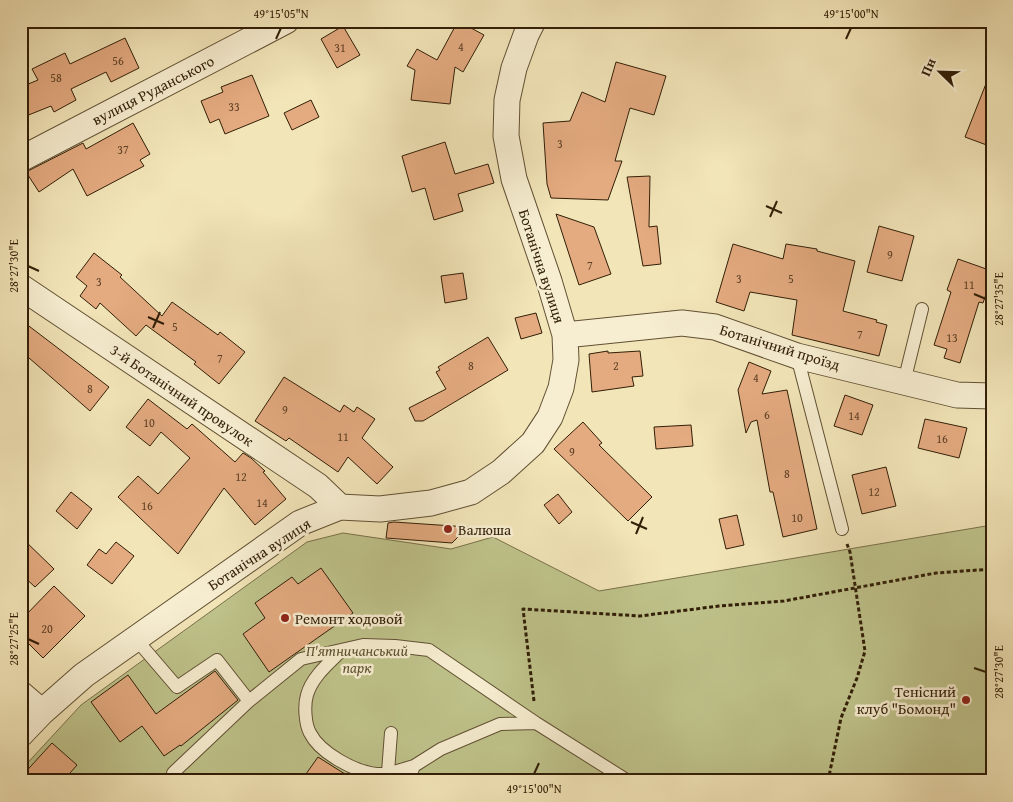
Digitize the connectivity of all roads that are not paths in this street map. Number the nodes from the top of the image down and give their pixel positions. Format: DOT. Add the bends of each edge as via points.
graph roads {
  1 [pos="286,21"];
  2 [pos="533,21"];
  3 [pos="21,159"];
  4 [pos="21,286"];
  5 [pos="922,309"];
  6 [pos="565,335"];
  7 [pos="797,356"];
  8 [pos="904,382"];
  9 [pos="992,396"];
  10 [pos="340,507"];
  11 [pos="842,530"];
  12 [pos="135,638"];
  13 [pos="342,650"];
  14 [pos="21,694"];
  15 [pos="249,701"];
  16 [pos="42,712"];
  17 [pos="536,723"];
  18 [pos="390,733"];
  19 [pos="21,734"];
  20 [pos="414,766"];
  21 [pos="388,772"];
  22 [pos="173,773"];
  23 [pos="408,781"];
  24 [pos="628,781"];
  1 -- 3 [label="street, вулиця Руданського"];
  2 -- 6 [label="street, Ботанічна вулиця" via="514,68 506,100 506,136 514,179 550,281"];
  4 -- 10 [label="street, 3-й Ботанічний провулок" via="318,486"];
  5 -- 8 [label="lane"];
  6 -- 7 [label="street, Ботанічний проїзд" via="682,323 716,327"];
  6 -- 10 [label="street, Ботанічна вулиця" via="566,360 561,388 550,417 533,443 502,472 471,492 431,503 380,509"];
  7 -- 8 [label="street, Ботанічний проїзд"];
  7 -- 11 [label="lane"];
  8 -- 9 [label="street, Ботанічний проїзд" via="957,395"];
  10 -- 12 [label="street, Ботанічна вулиця" via="300,523"];
  12 -- 15 [label="lane" via="177,687 217,660"];
  12 -- 16 [label="street, Ботанічна вулиця" via="84,675"];
  13 -- 15 [label="lane" via="301,659"];
  13 -- 17 [label="lane" via="363,645 429,650"];
  13 -- 21 [label="lane" via="318,673 307,695 306,717 310,733 326,752 359,771 379,775"];
  14 -- 16 [label="street"];
  15 -- 22 [label="lane"];
  16 -- 19 [label="street, Ботанічна вулиця"];
  17 -- 20 [label="lane" via="500,724 441,749"];
  17 -- 24 [label="lane"];
  18 -- 21 [label="lane"];
  20 -- 21 [label="lane"];
  20 -- 23 [label="lane"];
}
